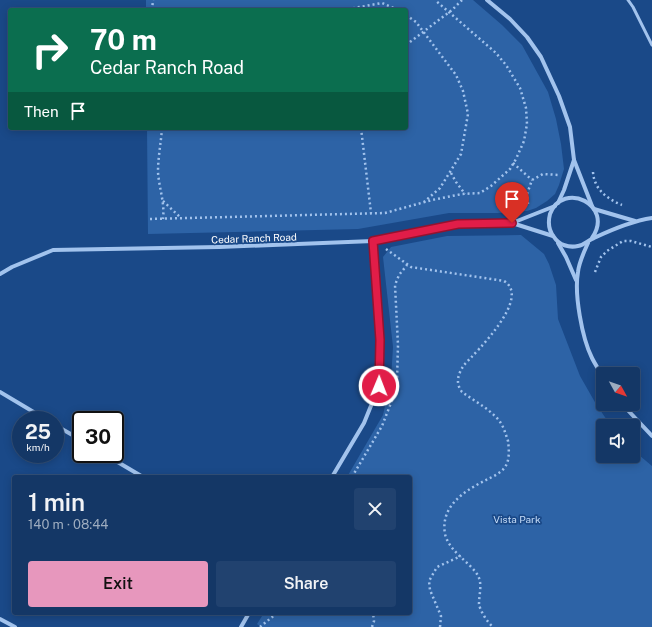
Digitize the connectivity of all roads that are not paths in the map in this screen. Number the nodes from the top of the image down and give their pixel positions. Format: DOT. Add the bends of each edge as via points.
graph roads {
  1 [pos="487,0"];
  2 [pos="628,0"];
  3 [pos="652,45"];
  4 [pos="574,160"];
  5 [pos="556,205"];
  6 [pos="593,207"];
  7 [pos="652,218"];
  8 [pos="636,221"];
  9 [pos="512,223"];
  10 [pos="553,236"];
  11 [pos="592,238"];
  12 [pos="373,241"];
  13 [pos="557,241"];
  14 [pos="588,242"];
  15 [pos="0,274"];
  16 [pos="576,280"];
  17 [pos="597,367"];
  18 [pos="0,392"];
  19 [pos="33,411"];
  20 [pos="629,411"];
  21 [pos="652,436"];
  22 [pos="119,463"];
  23 [pos="139,475"];
  24 [pos="333,475"];
  25 [pos="249,615"];
  26 [pos="0,619"];
  27 [pos="15,627"];
  28 [pos="241,627"];
  1 -- 4 [label="street" via="523,32 541,57 570,127"];
  2 -- 3 [label="lane"];
  4 -- 5 [label="street"];
  4 -- 6 [label="street"];
  5 -- 6 [label="street" via="562,200 573,198 583,200"];
  5 -- 9 [label="street, Cedar Ranch Road"];
  5 -- 10 [label="street" via="549,221"];
  6 -- 8 [label="street"];
  6 -- 11 [label="street" via="598,224"];
  7 -- 8 [label="street"];
  8 -- 11 [label="street"];
  9 -- 10 [label="street, Cedar Ranch Road"];
  9 -- 12 [label="street, Cedar Ranch Road" via="458,224"];
  10 -- 13 [label="street"];
  11 -- 14 [label="street"];
  12 -- 15 [label="street, Cedar Ranch Road" via="53,250"];
  12 -- 24 [label="street" via="380,340 379,386 364,424"];
  13 -- 14 [label="street" via="572,247"];
  13 -- 16 [label="street"];
  14 -- 16 [label="street"];
  16 -- 17 [label="street" via="582,327 591,357"];
  18 -- 19 [label="street"];
  20 -- 21 [label="street"];
  22 -- 23 [label="street"];
  25 -- 28 [label="street"];
  26 -- 27 [label="street"];
}
